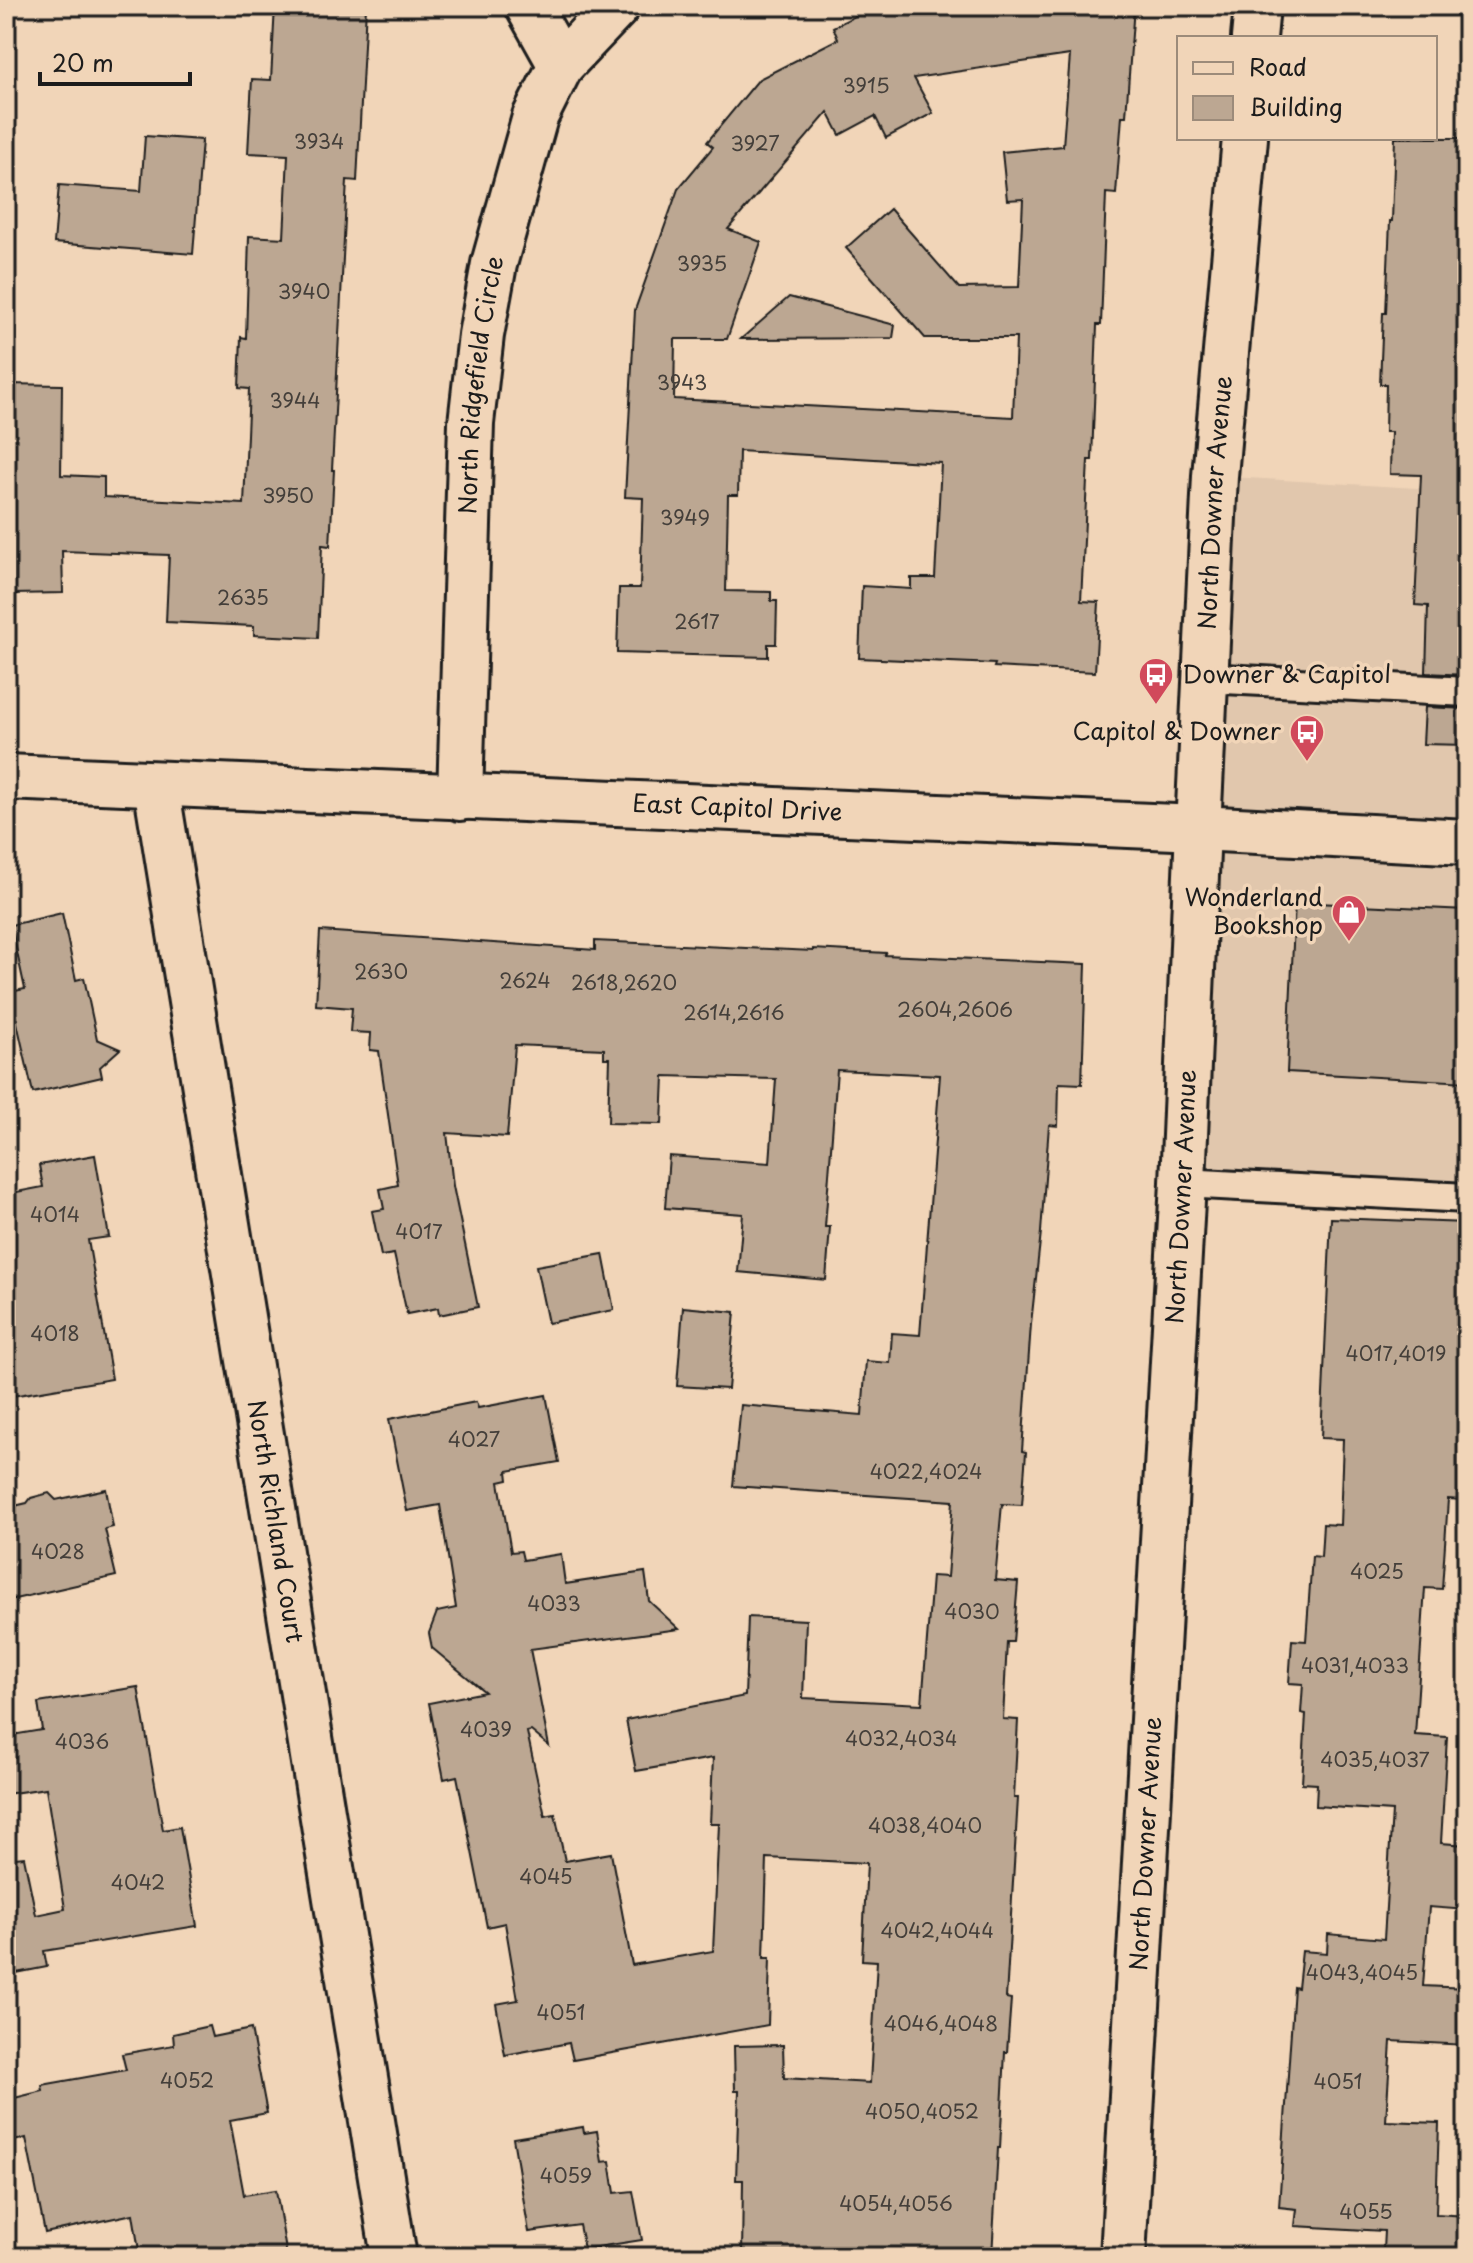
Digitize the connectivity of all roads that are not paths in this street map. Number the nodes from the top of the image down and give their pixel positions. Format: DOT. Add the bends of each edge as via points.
graph roads {
  1 [pos="528,6"];
  2 [pos="617,6"];
  3 [pos="1257,6"];
  4 [pos="1254,36"];
  5 [pos="561,65"];
  6 [pos="1245,140"];
  7 [pos="1205,678"];
  8 [pos="1467,692"];
  9 [pos="6,777"];
  10 [pos="156,785"];
  11 [pos="460,798"];
  12 [pos="1198,828"];
  13 [pos="1467,842"];
  14 [pos="1183,1183"];
  15 [pos="1467,1198"];
  16 [pos="394,2257"];
  17 [pos="1123,2257"];
  1 -- 5 [label="street"];
  2 -- 5 [label="street, North Ridgefield Circle"];
  3 -- 4 [label="street"];
  5 -- 11 [label="street, North Ridgefield Circle" via="535,117 494,264 481,335 471,423"];
  6 -- 7 [label="street, North Downer Avenue" via="1215,476"];
  7 -- 8 [label="lane"];
  7 -- 12 [label="street, North Downer Avenue"];
  9 -- 10 [label="street, East Capitol Drive"];
  10 -- 11 [label="street, East Capitol Drive"];
  10 -- 16 [label="street, North Richland Court"];
  11 -- 12 [label="street, East Capitol Drive"];
  12 -- 13 [label="street, East Capitol Drive"];
  12 -- 14 [label="street, North Downer Avenue"];
  14 -- 15 [label="lane"];
  14 -- 17 [label="street, North Downer Avenue"];
}
